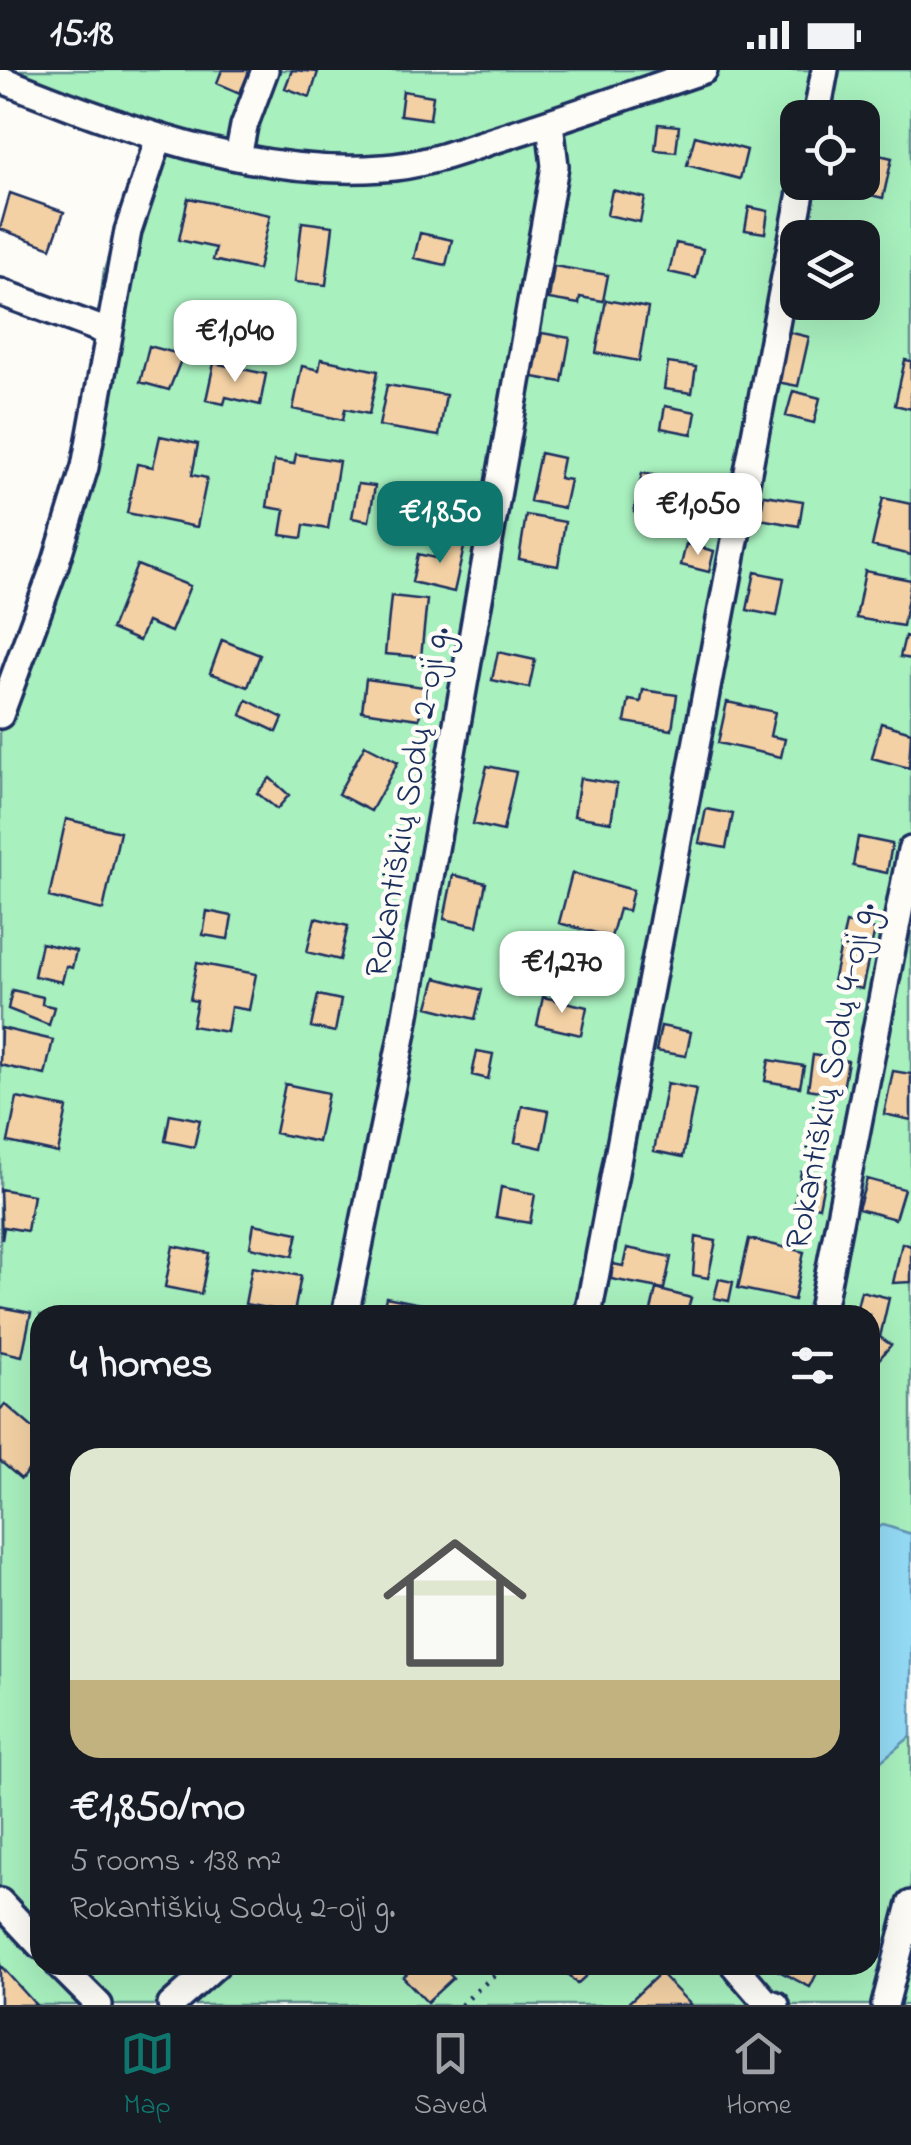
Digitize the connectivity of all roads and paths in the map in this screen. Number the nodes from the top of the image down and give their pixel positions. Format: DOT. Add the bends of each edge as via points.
graph roads {
  1 [pos="265,70"];
  2 [pos="704,70"];
  3 [pos="825,70"];
  4 [pos="0,79"];
  5 [pos="819,100"];
  6 [pos="550,123"];
  7 [pos="159,138"];
  8 [pos="238,156"];
  9 [pos="800,200"];
  10 [pos="0,292"];
  11 [pos="108,332"];
  12 [pos="0,715"];
  13 [pos="911,850"];
  14 [pos="348,1305"];
  15 [pos="590,1305"];
  16 [pos="823,1305"];
  17 [pos="0,1902"];
  18 [pos="911,1904"];
  19 [pos="30,1934"];
  20 [pos="68,1975"];
  21 [pos="207,1975"];
  22 [pos="494,1975"];
  23 [pos="742,1975"];
  24 [pos="183,2002"];
  25 [pos="767,2004"];
  26 [pos="100,2005"];
  27 [pos="461,2005"];
  28 [pos="885,2005"];
  1 -- 8 [label="street"];
  2 -- 6 [label="street"];
  3 -- 5 [label="street"];
  4 -- 7 [label="street"];
  6 -- 8 [label="street" via="385,168"];
  6 -- 14 [label="street, Rokantiškių Sodų 2-oji g." via="555,166 503,474"];
  7 -- 8 [label="street"];
  7 -- 11 [label="street" via="128,232"];
  9 -- 15 [label="street"];
  10 -- 11 [label="street"];
  11 -- 12 [label="street" via="85,467"];
  13 -- 16 [label="street, Rokantiškių Sodų 4-oji g."];
  17 -- 19 [label="street"];
  18 -- 28 [label="street"];
  20 -- 26 [label="street"];
  21 -- 24 [label="street"];
  22 -- 27 [label="path"];
  23 -- 25 [label="street"];
}
